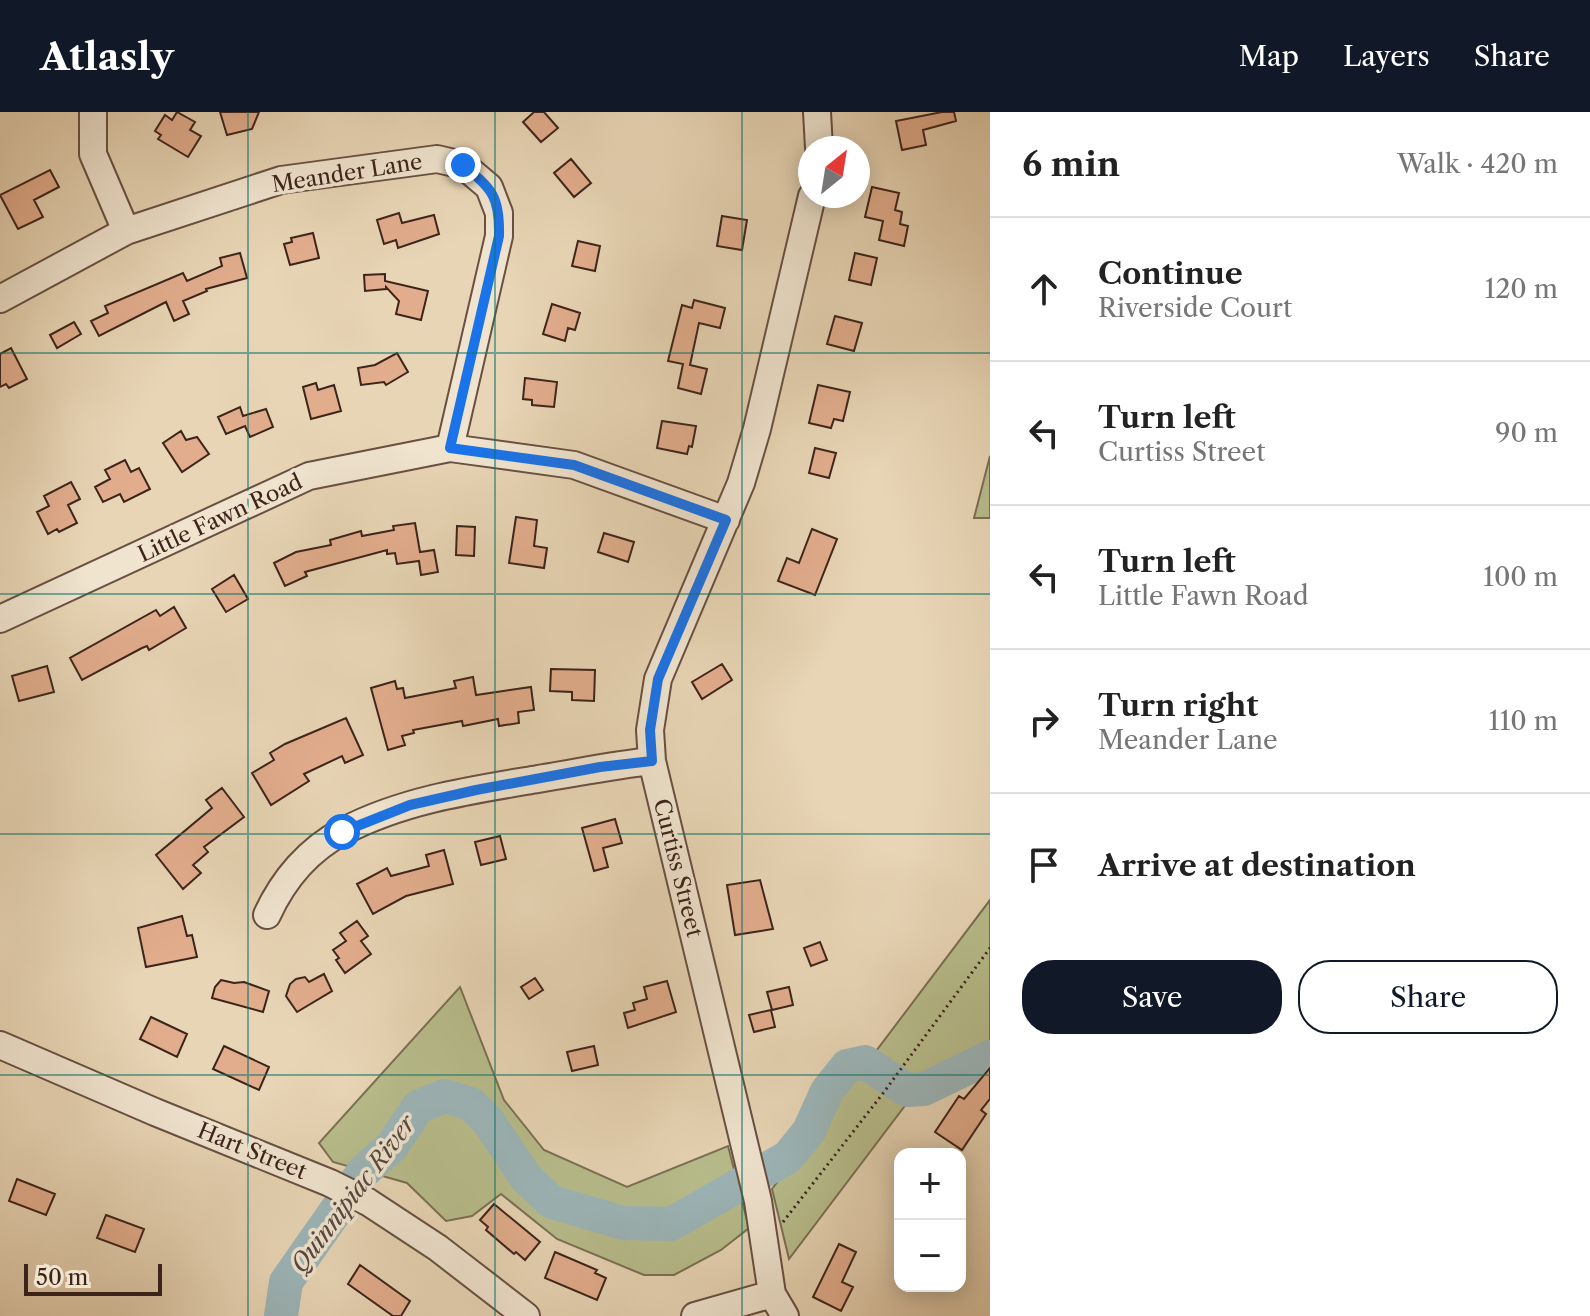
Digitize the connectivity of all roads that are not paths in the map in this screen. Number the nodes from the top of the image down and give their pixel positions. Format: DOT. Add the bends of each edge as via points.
graph roads {
  1 [pos="93,112"];
  2 [pos="817,112"];
  3 [pos="818,136"];
  4 [pos="809,208"];
  5 [pos="126,231"];
  6 [pos="0,299"];
  7 [pos="450,448"];
  8 [pos="726,520"];
  9 [pos="0,619"];
  10 [pos="652,761"];
  11 [pos="267,915"];
  12 [pos="0,1045"];
  13 [pos="778,1305"];
  14 [pos="526,1316"];
  15 [pos="695,1316"];
  1 -- 5 [label="street" via="93,154"];
  2 -- 3 [label="street"];
  4 -- 8 [label="street, Curtiss Street" via="757,429"];
  5 -- 6 [label="street, Meander Lane"];
  5 -- 7 [label="street, Meander Lane" via="281,180 437,159 463,165 489,187 499,213 499,236"];
  7 -- 8 [label="street, Little Fawn Road" via="574,465"];
  7 -- 9 [label="street, Little Fawn Road" via="309,476"];
  8 -- 10 [label="street, Curtiss Street" via="658,679 650,730"];
  10 -- 11 [label="street" via="410,805 342,832 295,869"];
  10 -- 13 [label="street, Curtiss Street" via="743,1133"];
  12 -- 14 [label="street, Hart Street" via="368,1202"];
  13 -- 15 [label="street"];
}
